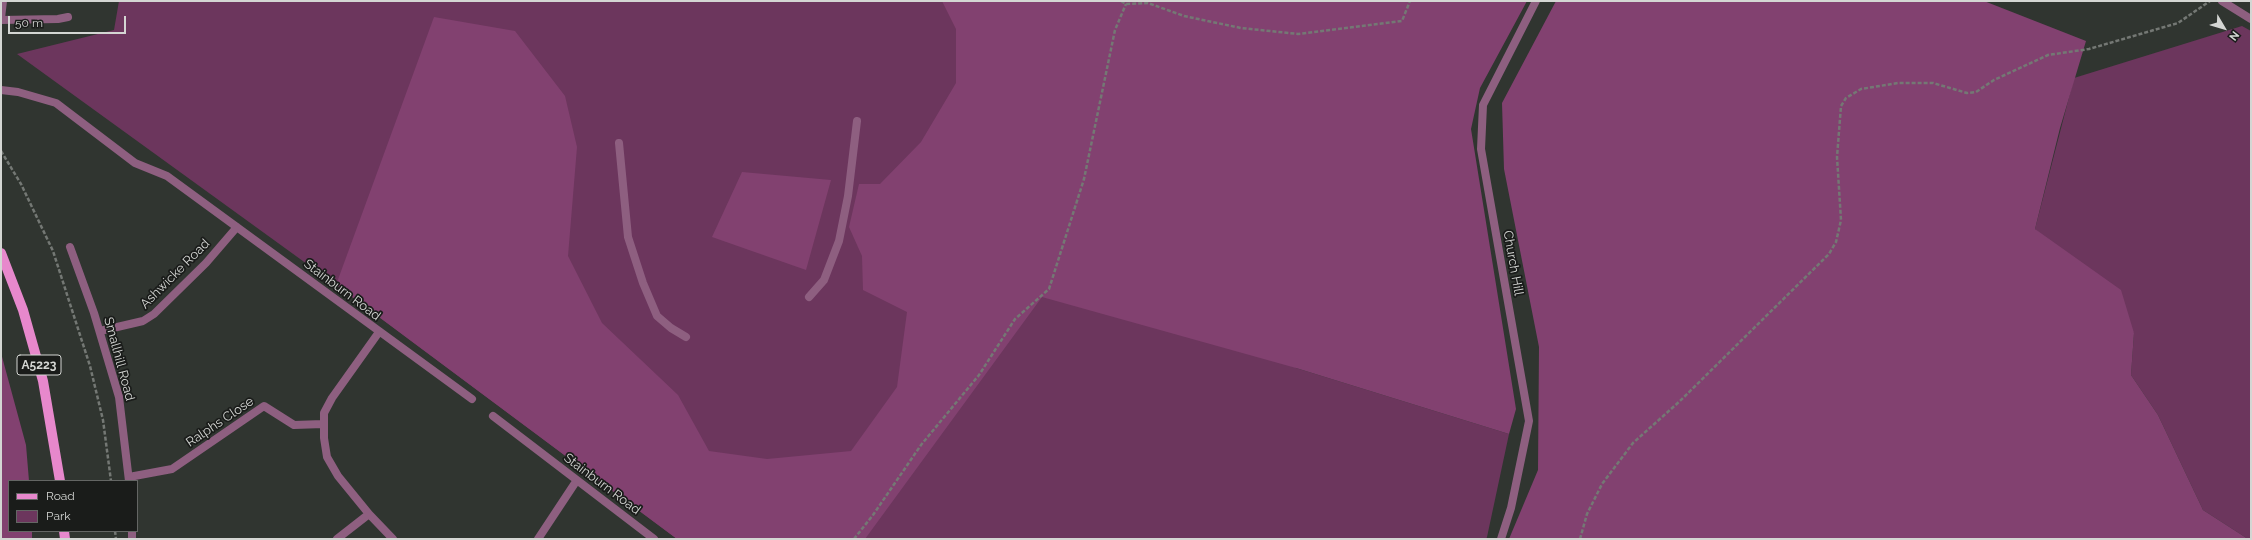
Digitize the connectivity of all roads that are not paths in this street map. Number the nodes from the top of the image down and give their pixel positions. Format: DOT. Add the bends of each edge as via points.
graph roads {
  1 [pos="3,1"];
  2 [pos="1536,1"];
  3 [pos="2222,1"];
  4 [pos="68,17"];
  5 [pos="1,19"];
  6 [pos="2251,19"];
  7 [pos="1,90"];
  8 [pos="857,121"];
  9 [pos="619,143"];
  10 [pos="236,227"];
  11 [pos="70,247"];
  12 [pos="1,253"];
  13 [pos="809,297"];
  14 [pos="100,331"];
  15 [pos="378,332"];
  16 [pos="686,337"];
  17 [pos="472,399"];
  18 [pos="494,416"];
  19 [pos="323,424"];
  20 [pos="129,479"];
  21 [pos="60,480"];
  22 [pos="577,480"];
  23 [pos="369,514"];
  24 [pos="337,539"];
  25 [pos="393,539"];
  26 [pos="538,539"];
  27 [pos="654,539"];
  28 [pos="1501,539"];
  1 -- 5 [label="street"];
  2 -- 28 [label="street, Church Hill" via="1483,105 1481,149 1529,421 1511,508"];
  3 -- 6 [label="street"];
  4 -- 5 [label="street"];
  7 -- 10 [label="street, Stainburn Road" via="56,103 135,162 167,176"];
  8 -- 13 [label="street" via="848,196 839,241 824,280"];
  9 -- 16 [label="street" via="628,237 643,283 657,316"];
  10 -- 14 [label="street, Ashwicke Road" via="206,263 154,314 144,321"];
  10 -- 15 [label="street, Stainburn Road"];
  11 -- 14 [label="street, Smallhill Road"];
  12 -- 21 [label="main road, A5223" via="23,310 43,381"];
  14 -- 20 [label="street, Smallhill Road" via="119,397"];
  15 -- 17 [label="street, Stainburn Road"];
  15 -- 19 [label="street" via="332,398 324,413"];
  18 -- 22 [label="street, Stainburn Road"];
  19 -- 20 [label="street, Ralphs Close" via="294,425 264,406 172,469"];
  19 -- 23 [label="street" via="327,457 338,476"];
  22 -- 26 [label="street"];
  22 -- 27 [label="street, Stainburn Road"];
  23 -- 24 [label="street"];
  23 -- 25 [label="street"];
}
